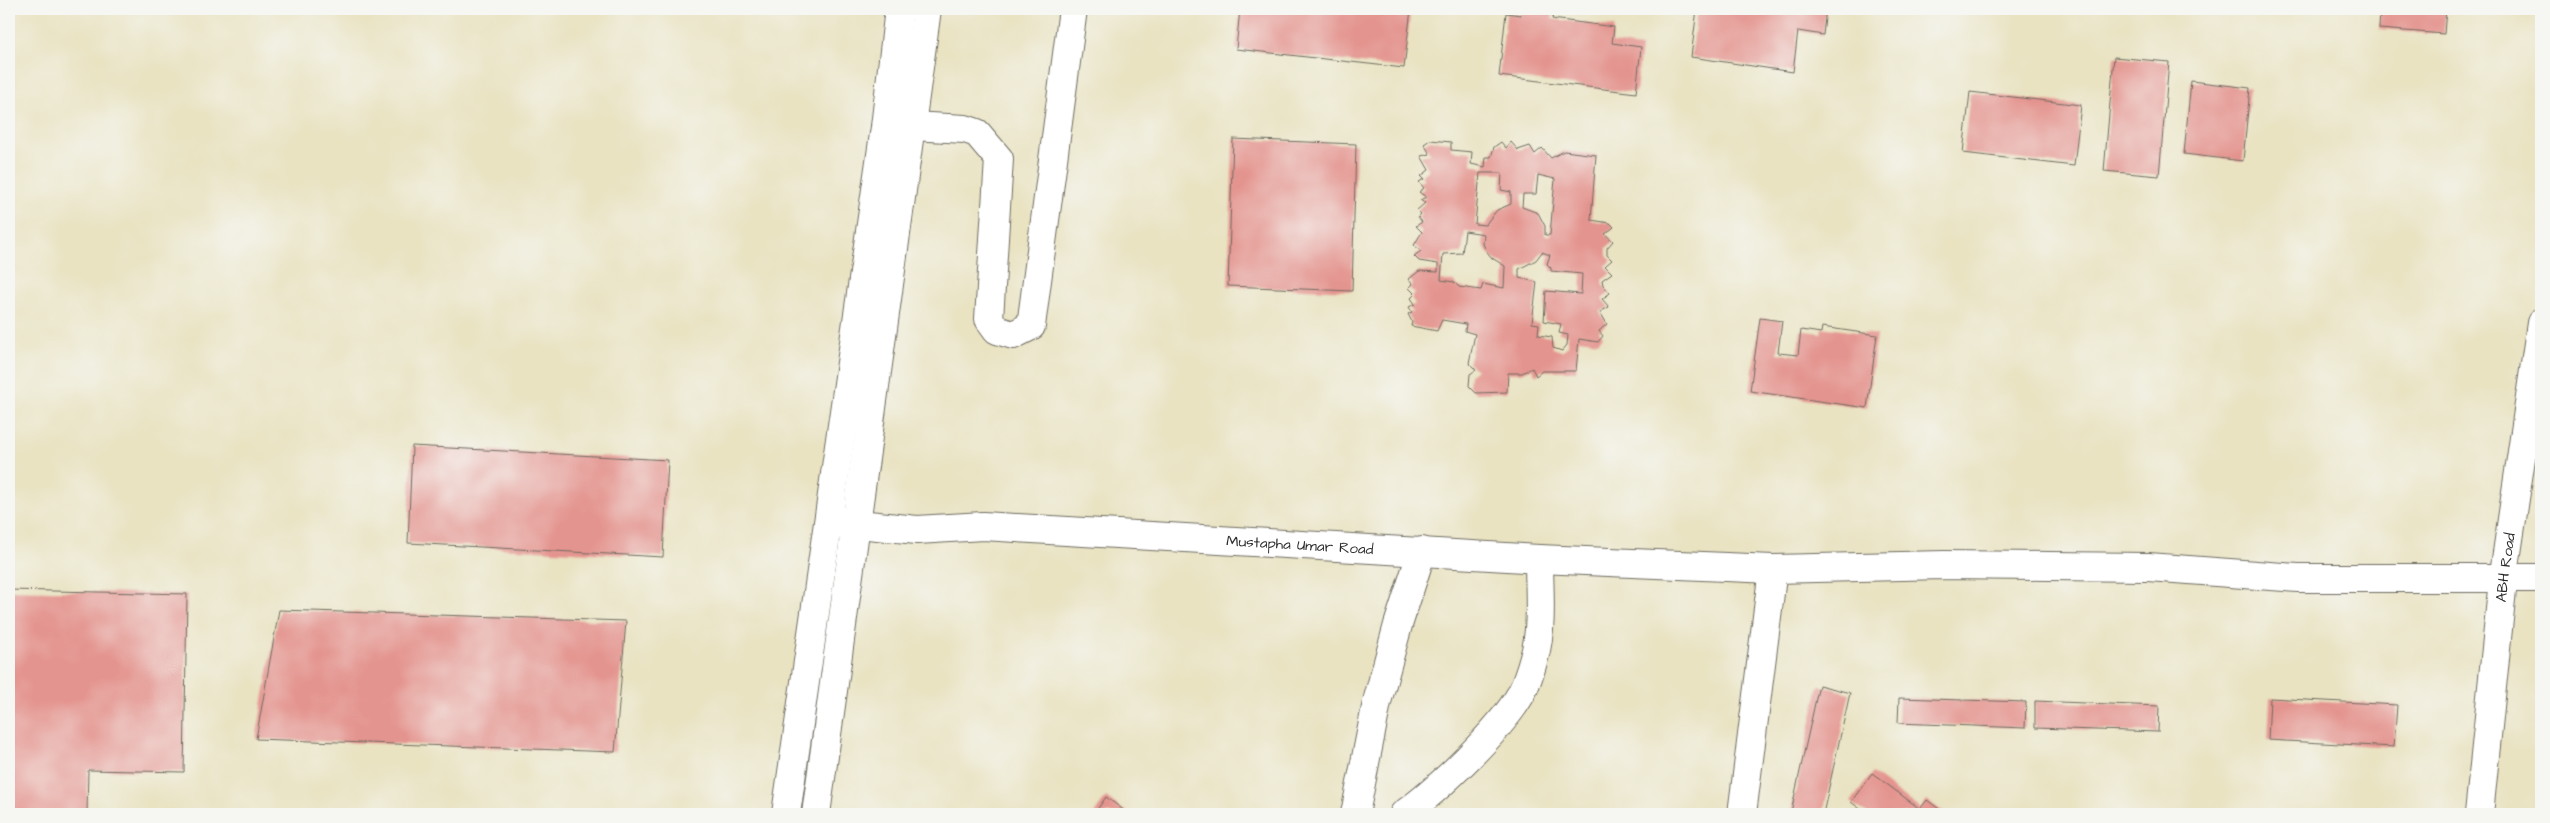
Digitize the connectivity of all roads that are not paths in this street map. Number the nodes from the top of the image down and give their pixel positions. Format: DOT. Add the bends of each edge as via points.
graph roads {
  1 [pos="899,9"];
  2 [pos="927,9"];
  3 [pos="1073,9"];
  4 [pos="912,126"];
  5 [pos="2541,323"];
  6 [pos="828,521"];
  7 [pos="857,524"];
  8 [pos="1422,551"];
  9 [pos="1539,559"];
  10 [pos="1774,569"];
  11 [pos="2541,578"];
  12 [pos="2502,580"];
  13 [pos="786,814"];
  14 [pos="816,814"];
  15 [pos="1355,814"];
  16 [pos="1404,814"];
  17 [pos="1742,814"];
  18 [pos="2479,814"];
  1 -- 6 [label="street"];
  2 -- 4 [label="street"];
  3 -- 4 [label="street" via="1031,326 1013,335 997,330 989,319 999,159 977,133 965,129"];
  4 -- 7 [label="street"];
  5 -- 12 [label="street, ABH Road"];
  6 -- 7 [label="street, Mustapha Umar Road"];
  6 -- 13 [label="street"];
  7 -- 8 [label="street, Mustapha Umar Road" via="916,530 983,526"];
  7 -- 14 [label="street"];
  8 -- 9 [label="street, Mustapha Umar Road"];
  8 -- 15 [label="street" via="1377,702"];
  9 -- 10 [label="street, Mustapha Umar Road"];
  9 -- 16 [label="street" via="1539,614 1534,657 1521,693 1498,724 1459,766"];
  10 -- 12 [label="street, Mustapha Umar Road" via="1944,565 2148,567 2298,578"];
  10 -- 17 [label="street"];
  11 -- 12 [label="street"];
  12 -- 18 [label="street, ABH Road"];
}
